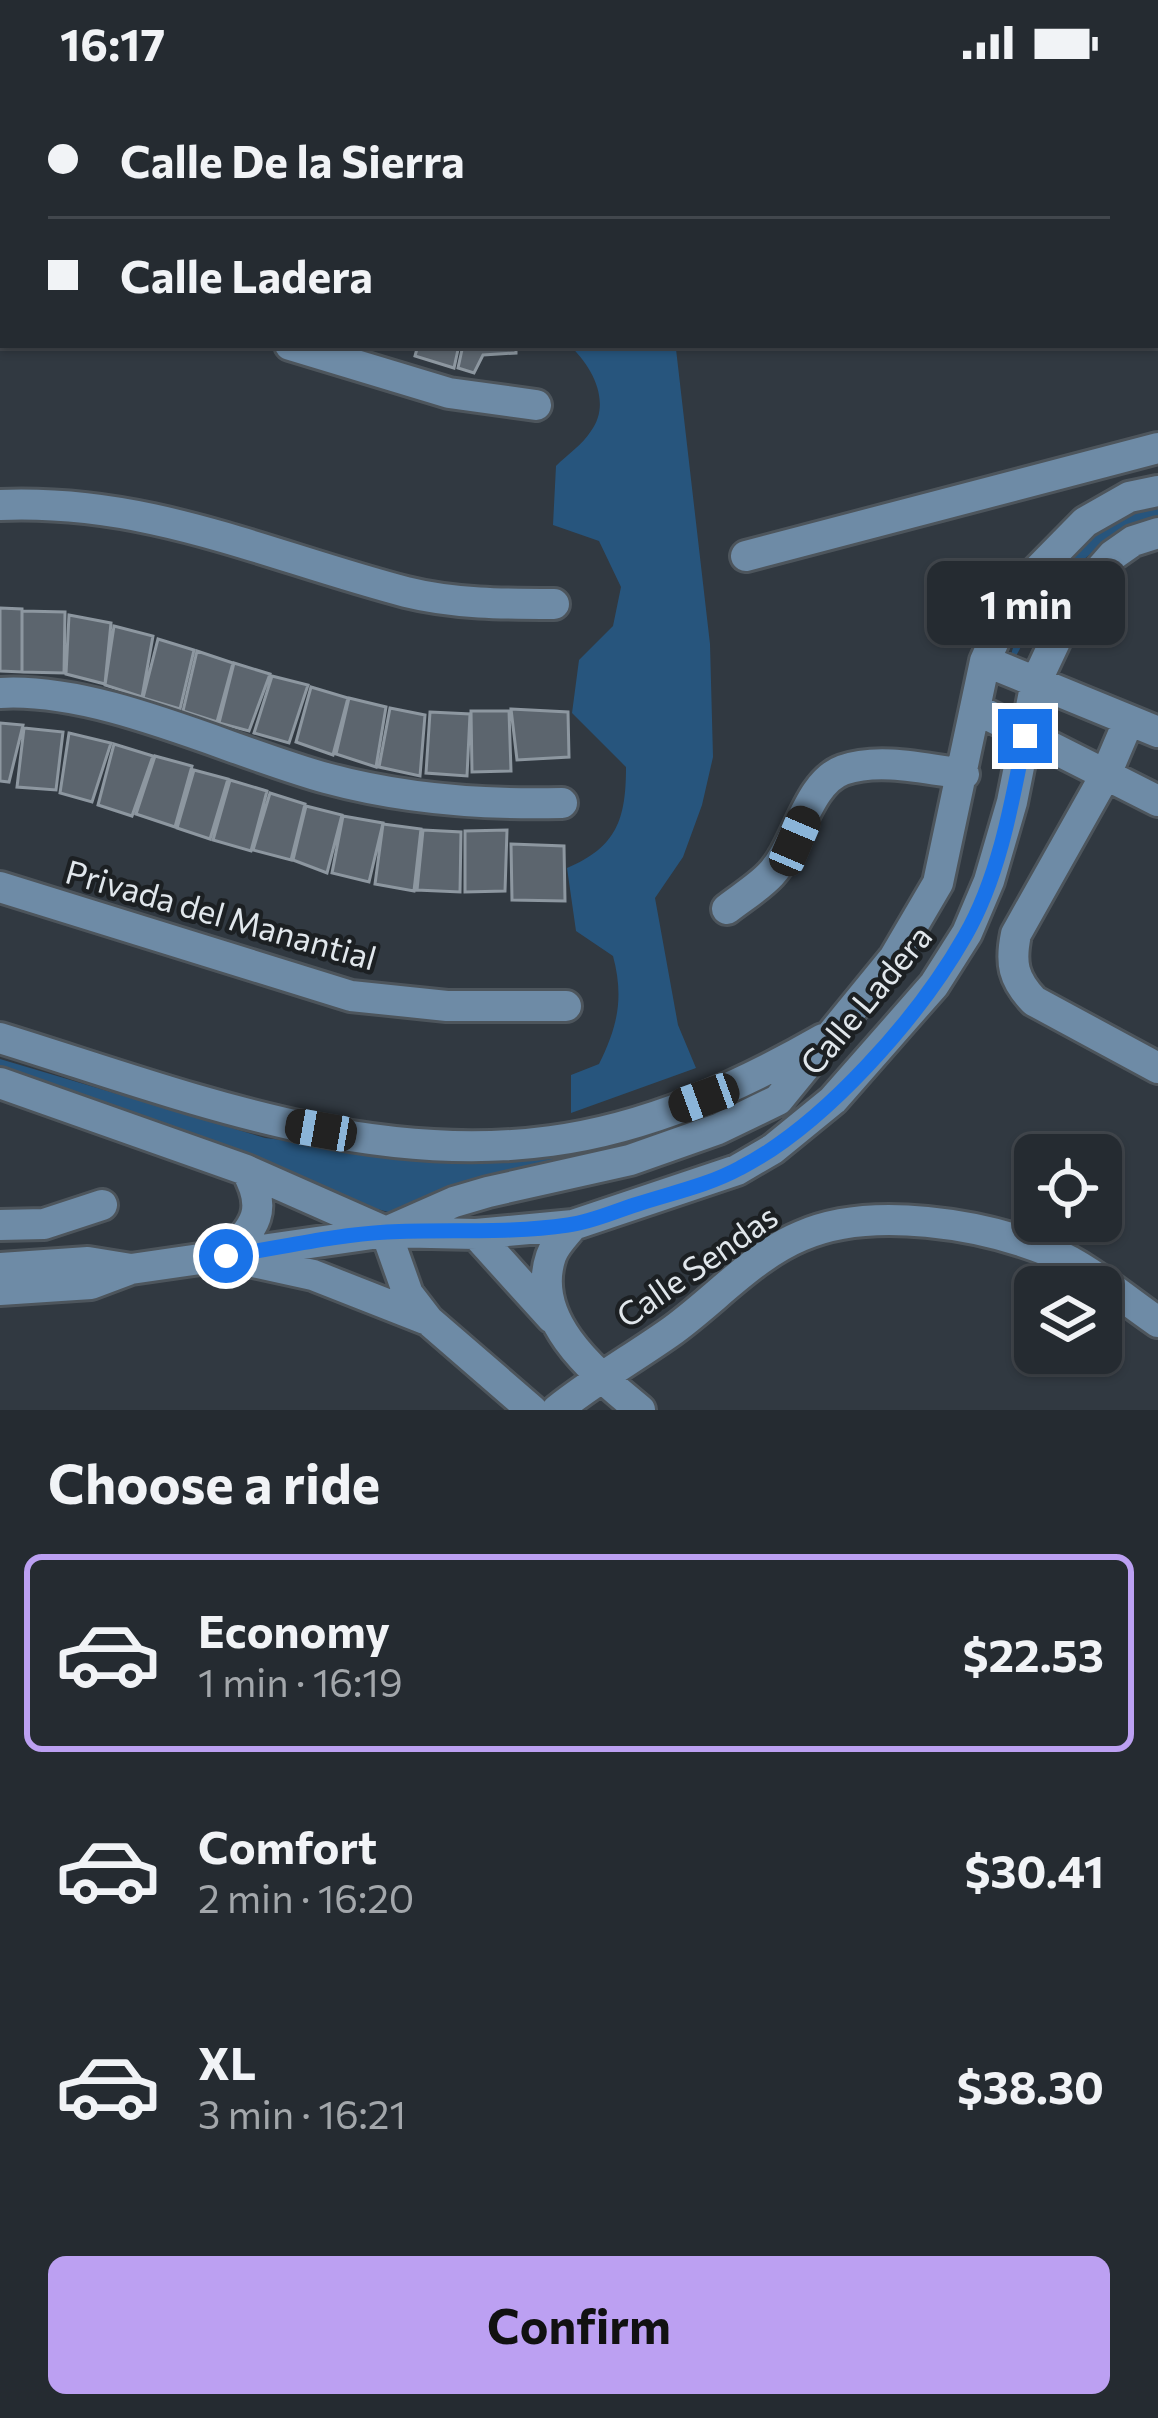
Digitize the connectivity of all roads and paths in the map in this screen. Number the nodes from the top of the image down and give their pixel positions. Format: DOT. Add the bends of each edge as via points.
graph roads {
  1 [pos="300,348"];
  2 [pos="536,405"];
  3 [pos="1158,448"];
  4 [pos="1158,491"];
  5 [pos="0,505"];
  6 [pos="1158,533"];
  7 [pos="746,556"];
  8 [pos="554,604"];
  9 [pos="985,661"];
  10 [pos="1036,682"];
  11 [pos="0,693"];
  12 [pos="976,710"];
  13 [pos="1129,719"];
  14 [pos="1158,733"];
  15 [pos="1025,736"];
  16 [pos="964,773"];
  17 [pos="1106,773"];
  18 [pos="1158,801"];
  19 [pos="562,802"];
  20 [pos="0,886"];
  21 [pos="727,909"];
  22 [pos="566,1006"];
  23 [pos="833,1033"];
  24 [pos="0,1038"];
  25 [pos="1158,1068"];
  26 [pos="0,1083"];
  27 [pos="246,1170"];
  28 [pos="102,1204"];
  29 [pos="0,1225"];
  30 [pos="573,1225"];
  31 [pos="386,1232"];
  32 [pos="476,1234"];
  33 [pos="226,1256"];
  34 [pos="0,1268"];
  35 [pos="131,1269"];
  36 [pos="0,1290"];
  37 [pos="553,1319"];
  38 [pos="428,1320"];
  39 [pos="1158,1322"];
  40 [pos="599,1376"];
  41 [pos="532,1410"];
  42 [pos="557,1410"];
  43 [pos="640,1410"];
  1 -- 2 [label="street" via="448,393"];
  3 -- 7 [label="street"];
  4 -- 9 [label="street, Calle Ladera" via="1129,497 1057,547 1005,616"];
  5 -- 8 [label="street" via="142,514 410,592"];
  6 -- 10 [label="street, Calle Ladera" via="1113,555 1084,588"];
  9 -- 10 [label="street"];
  9 -- 12 [label="street, Calle Ladera"];
  10 -- 13 [label="street"];
  10 -- 15 [label="street, Calle Ladera"];
  11 -- 19 [label="street" via="68,697 417,796"];
  12 -- 15 [label="street"];
  12 -- 16 [label="street, Calle Ladera"];
  13 -- 14 [label="street"];
  13 -- 17 [label="street"];
  15 -- 17 [label="street"];
  15 -- 30 [label="street, Calle Ladera" via="989,881 967,933 934,985 833,1100 737,1170"];
  16 -- 21 [label="street" via="841,771 818,788 770,876"];
  16 -- 23 [label="street, Calle Ladera" via="938,883 922,916"];
  17 -- 18 [label="street"];
  17 -- 25 [label="street" via="1016,934 1013,971 1034,1001"];
  20 -- 22 [label="street, Privada del Manantial" via="351,996"];
  23 -- 24 [label="street, Calle Ladera" via="747,1082 661,1114 552,1141 492,1146 278,1123"];
  23 -- 31 [label="street, Calle Ladera" via="759,1112 630,1160 454,1202"];
  26 -- 27 [label="street, Calle Ladera"];
  27 -- 31 [label="street, Calle Ladera"];
  27 -- 33 [label="street" via="257,1215"];
  28 -- 29 [label="street" via="44,1224"];
  30 -- 32 [label="street, Calle Ladera"];
  30 -- 37 [label="street" via="552,1252 546,1282"];
  31 -- 32 [label="street, Calle Ladera"];
  31 -- 33 [label="street"];
  31 -- 38 [label="street" via="408,1294"];
  32 -- 37 [label="street"];
  33 -- 35 [label="street"];
  33 -- 38 [label="street" via="313,1275"];
  34 -- 35 [label="street" via="88,1262"];
  35 -- 36 [label="street" via="91,1284"];
  37 -- 40 [label="street"];
  38 -- 41 [label="street"];
  39 -- 40 [label="street, Calle Sendas" via="1055,1253 986,1230 850,1223 779,1248 670,1333"];
  40 -- 42 [label="street, Calle Sendas"];
  40 -- 43 [label="street"];
}
